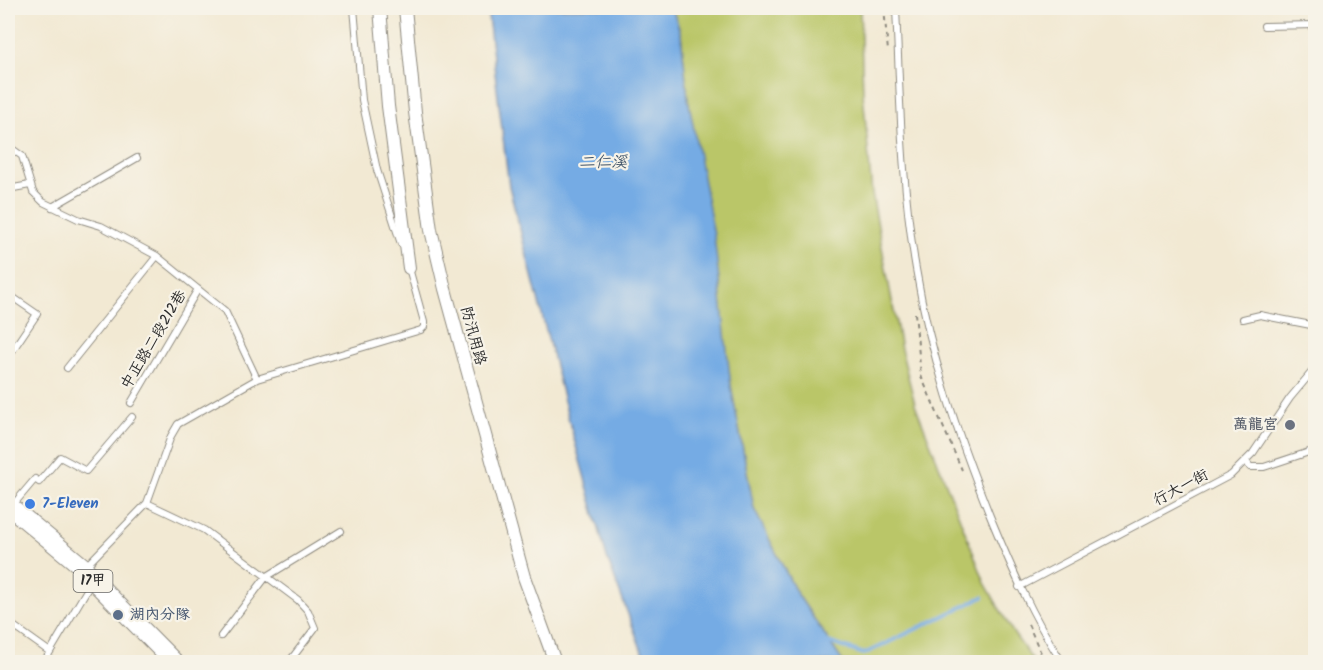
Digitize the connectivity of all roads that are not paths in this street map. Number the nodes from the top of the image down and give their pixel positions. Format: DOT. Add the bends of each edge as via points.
graph roads {
  1 [pos="354,8"];
  2 [pos="380,8"];
  3 [pos="405,8"];
  4 [pos="896,8"];
  5 [pos="1316,25"];
  6 [pos="1264,26"];
  7 [pos="8,146"];
  8 [pos="137,158"];
  9 [pos="30,185"];
  10 [pos="8,189"];
  11 [pos="52,207"];
  12 [pos="157,256"];
  13 [pos="409,268"];
  14 [pos="198,289"];
  15 [pos="8,294"];
  16 [pos="1243,319"];
  17 [pos="1316,326"];
  18 [pos="8,357"];
  19 [pos="1316,367"];
  20 [pos="67,368"];
  21 [pos="257,379"];
  22 [pos="131,403"];
  23 [pos="132,417"];
  24 [pos="1316,458"];
  25 [pos="1246,461"];
  26 [pos="147,503"];
  27 [pos="9,507"];
  28 [pos="341,531"];
  29 [pos="88,574"];
  30 [pos="266,577"];
  31 [pos="1019,588"];
  32 [pos="8,622"];
  33 [pos="221,636"];
  34 [pos="50,652"];
  35 [pos="294,656"];
  36 [pos="44,663"];
  37 [pos="174,663"];
  38 [pos="289,663"];
  39 [pos="301,663"];
  40 [pos="555,663"];
  41 [pos="1062,663"];
  1 -- 13 [label="lane" via="362,100 377,170"];
  2 -- 13 [label="street"];
  3 -- 40 [label="street, 防汛用路" via="431,230 524,578"];
  4 -- 31 [label="lane" via="909,208 916,269 934,358 967,460"];
  5 -- 6 [label="lane"];
  7 -- 9 [label="lane" via="22,156"];
  8 -- 11 [label="lane"];
  9 -- 10 [label="lane"];
  9 -- 11 [label="lane, 中正路二段212巷"];
  11 -- 12 [label="lane, 中正路二段212巷" via="101,226"];
  12 -- 14 [label="lane, 中正路二段212巷"];
  12 -- 20 [label="lane"];
  13 -- 21 [label="lane" via="424,322 421,330"];
  14 -- 21 [label="lane, 中正路二段212巷" via="225,311"];
  14 -- 22 [label="lane, 中正路二段212巷"];
  15 -- 18 [label="lane" via="37,314"];
  16 -- 17 [label="lane" via="1260,315"];
  19 -- 25 [label="lane, 行大一街"];
  21 -- 26 [label="lane" via="178,424"];
  23 -- 27 [label="lane" via="86,471 60,456 39,482 35,479"];
  24 -- 25 [label="lane" via="1312,451 1264,467 1250,467"];
  25 -- 31 [label="lane, 行大一街" via="1231,475"];
  26 -- 29 [label="lane"];
  26 -- 30 [label="lane" via="204,530"];
  27 -- 29 [label="main road, 17甲"];
  28 -- 30 [label="lane"];
  29 -- 34 [label="lane"];
  29 -- 37 [label="main road, 17甲"];
  30 -- 33 [label="lane"];
  30 -- 35 [label="lane" via="297,600 314,620 312,634"];
  31 -- 41 [label="lane"];
  32 -- 34 [label="lane"];
  34 -- 36 [label="lane"];
  35 -- 38 [label="lane"];
  35 -- 39 [label="lane"];
}
